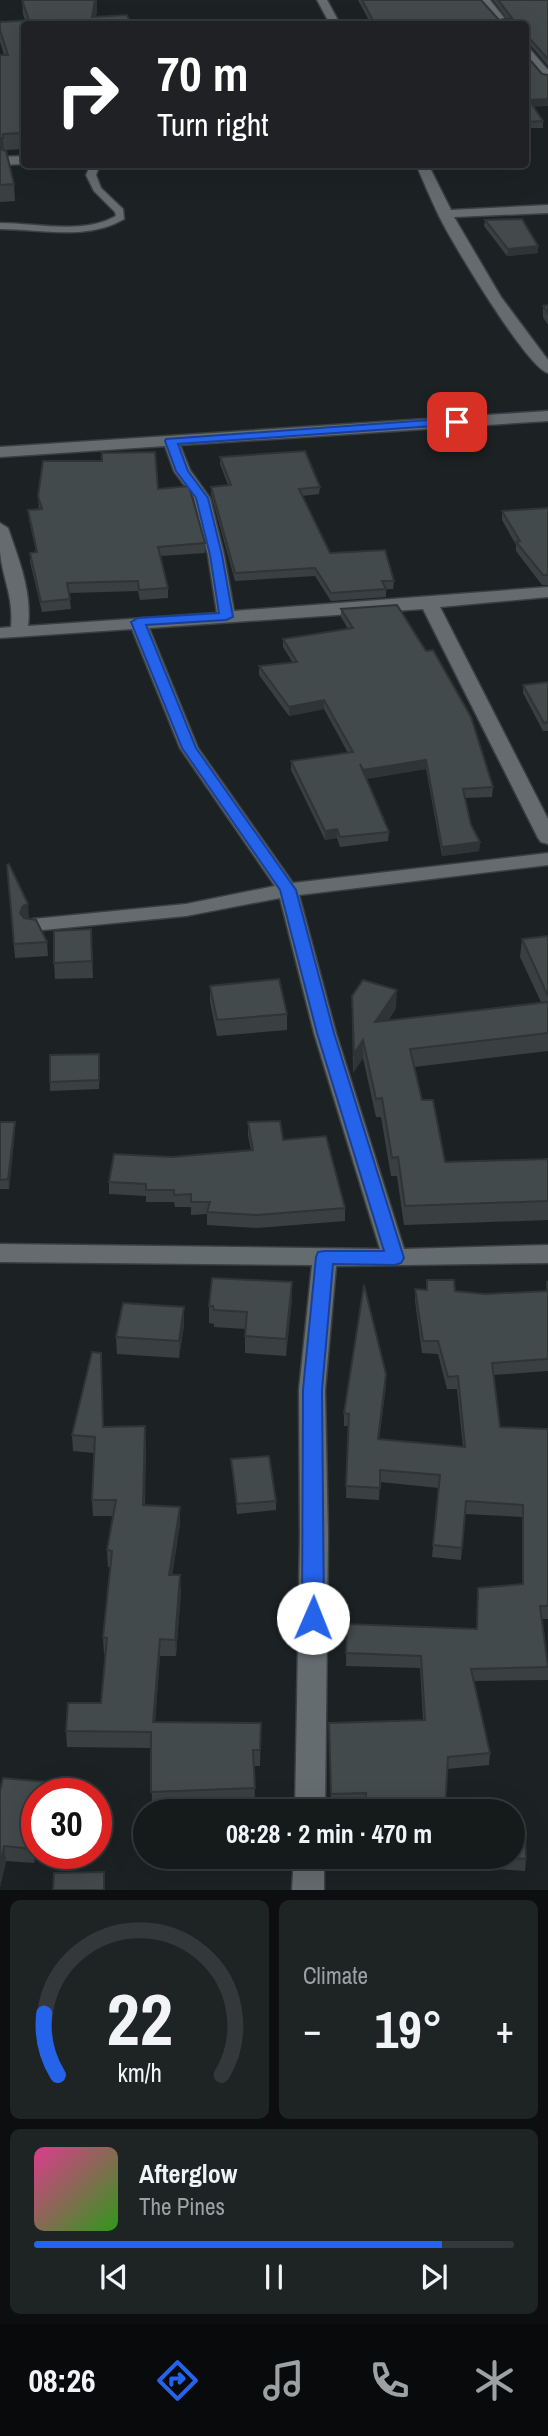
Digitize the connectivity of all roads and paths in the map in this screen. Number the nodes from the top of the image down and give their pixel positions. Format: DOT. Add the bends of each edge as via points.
graph roads {
  1 [pos="322,0"];
  2 [pos="484,0"];
  3 [pos="333,21"];
  4 [pos="502,21"];
  5 [pos="529,55"];
  6 [pos="548,77"];
  7 [pos="21,160"];
  8 [pos="0,161"];
  9 [pos="94,168"];
  10 [pos="424,168"];
  11 [pos="548,209"];
  12 [pos="444,214"];
  13 [pos="0,226"];
  14 [pos="548,369"];
  15 [pos="548,416"];
  16 [pos="171,441"];
  17 [pos="0,452"];
  18 [pos="0,528"];
  19 [pos="548,592"];
  20 [pos="429,603"];
  21 [pos="226,617"];
  22 [pos="138,622"];
  23 [pos="19,631"];
  24 [pos="0,633"];
  25 [pos="548,838"];
  26 [pos="548,859"];
  27 [pos="288,890"];
  28 [pos="33,925"];
  29 [pos="0,1253"];
  30 [pos="548,1254"];
  31 [pos="325,1257"];
  32 [pos="395,1258"];
  33 [pos="310,1799"];
  34 [pos="309,1869"];
  35 [pos="308,1890"];
  1 -- 3 [label="street"];
  2 -- 4 [label="street"];
  5 -- 6 [label="street"];
  7 -- 8 [label="street"];
  9 -- 13 [label="lane" via="91,175 97,189 120,211 114,224 92,229"];
  10 -- 12 [label="street"];
  11 -- 12 [label="street"];
  12 -- 14 [label="street"];
  15 -- 16 [label="street"];
  16 -- 17 [label="street"];
  16 -- 21 [label="street" via="182,471 202,498"];
  18 -- 23 [label="street" via="18,584"];
  19 -- 20 [label="street"];
  20 -- 21 [label="street"];
  20 -- 25 [label="street"];
  21 -- 22 [label="street"];
  22 -- 23 [label="street"];
  22 -- 27 [label="street" via="189,748"];
  23 -- 24 [label="street"];
  26 -- 27 [label="street"];
  27 -- 28 [label="street" via="186,910"];
  27 -- 32 [label="street"];
  29 -- 31 [label="street"];
  30 -- 32 [label="street"];
  31 -- 32 [label="street"];
  31 -- 33 [label="street" via="312,1390"];
  34 -- 35 [label="street"];
}
